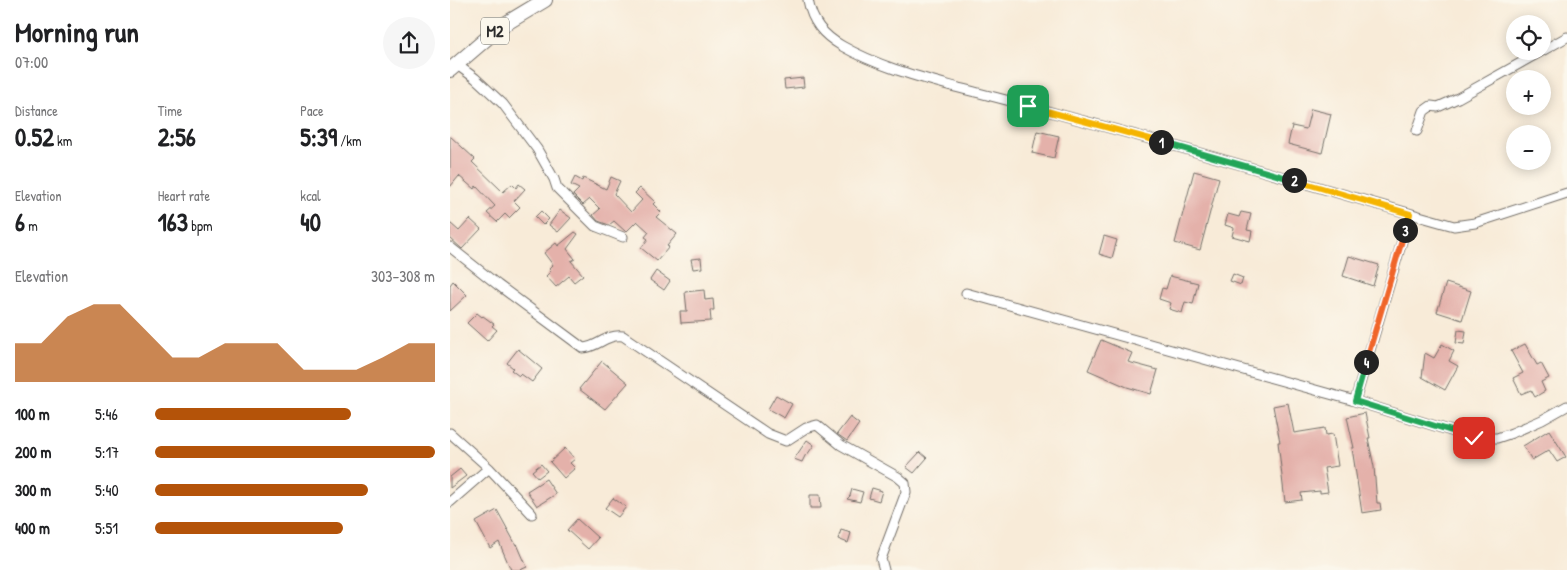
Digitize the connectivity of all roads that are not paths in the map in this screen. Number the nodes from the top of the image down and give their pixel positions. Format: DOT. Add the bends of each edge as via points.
graph roads {
  1 [pos="545,0"];
  2 [pos="808,0"];
  3 [pos="1567,37"];
  4 [pos="453,67"];
  5 [pos="1417,131"];
  6 [pos="1567,193"];
  7 [pos="1410,214"];
  8 [pos="623,236"];
  9 [pos="450,247"];
  10 [pos="966,293"];
  11 [pos="1355,401"];
  12 [pos="1567,406"];
  13 [pos="450,433"];
  14 [pos="489,468"];
  15 [pos="450,502"];
  16 [pos="532,514"];
  17 [pos="884,570"];
  1 -- 4 [label="highway, M2" via="500,27"];
  2 -- 7 [label="street" via="810,13 827,36 892,69"];
  3 -- 5 [label="street" via="1458,98 1438,107 1431,106 1424,112"];
  4 -- 8 [label="street" via="475,78 503,104 537,149 557,188 595,226"];
  6 -- 7 [label="street" via="1463,226"];
  7 -- 11 [label="street"];
  9 -- 17 [label="street" via="583,348 590,348 614,335 623,336 768,434 786,441 817,425 841,444 898,477 906,492 881,559"];
  10 -- 11 [label="street"];
  11 -- 12 [label="street" via="1474,438 1497,438 1512,433"];
  13 -- 14 [label="street"];
  14 -- 15 [label="street"];
  14 -- 16 [label="street"];
}
